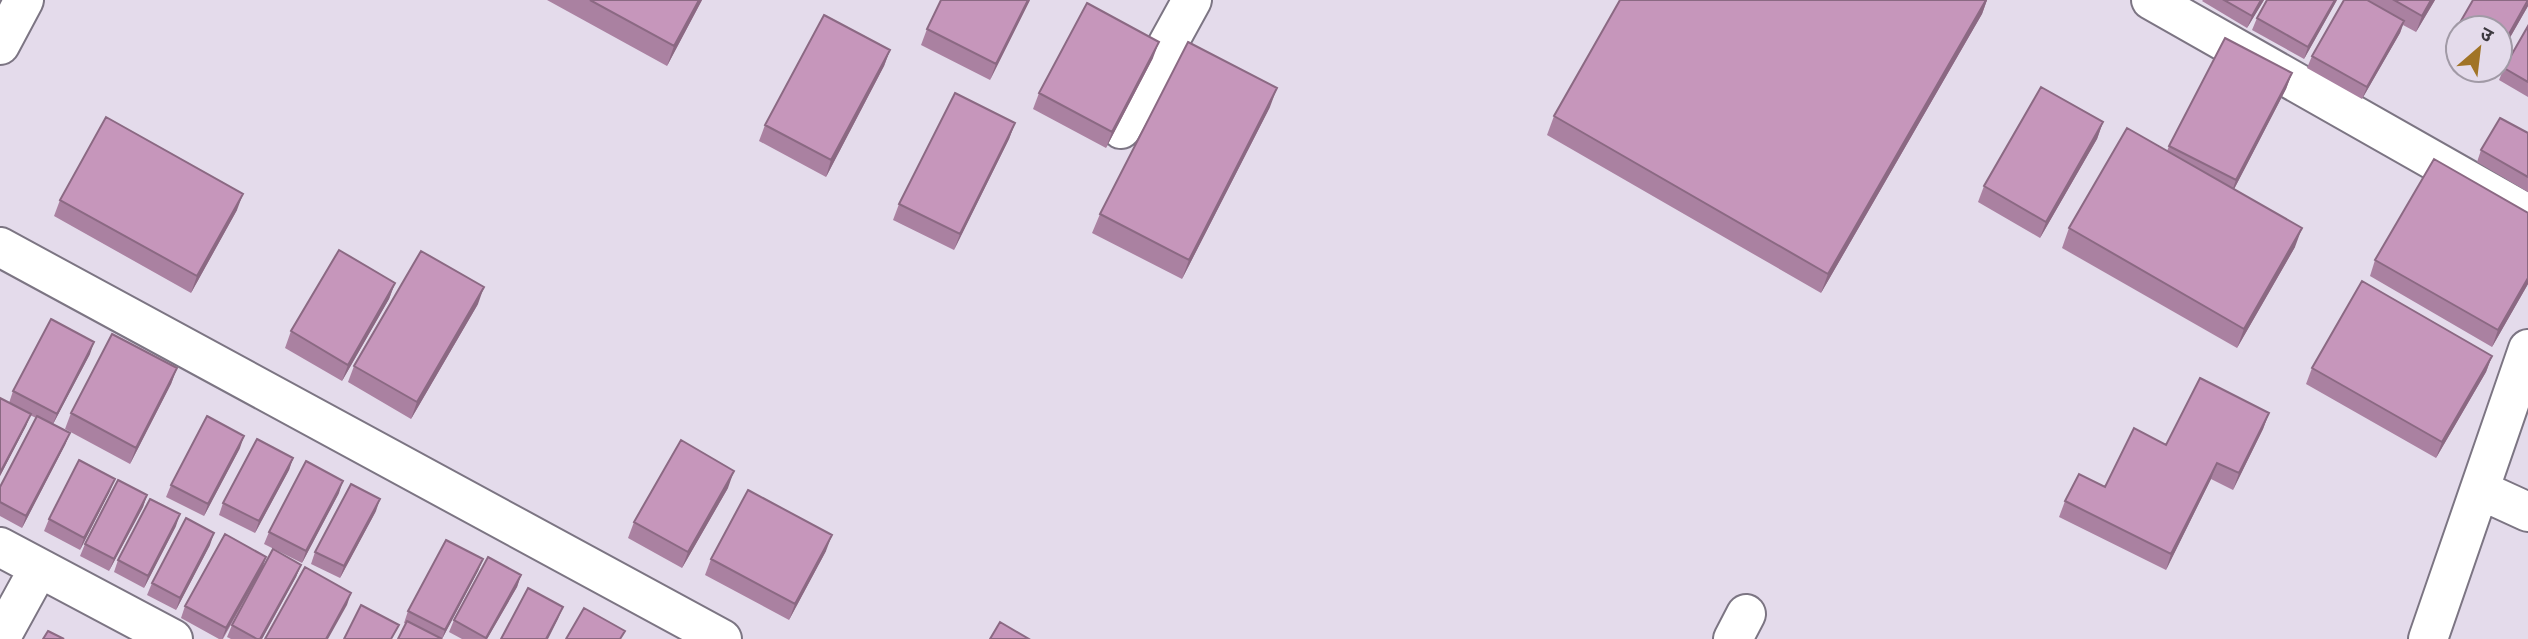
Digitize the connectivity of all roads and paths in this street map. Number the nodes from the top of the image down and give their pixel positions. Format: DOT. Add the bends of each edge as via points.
graph roads {
  1 [pos="24,0"];
  2 [pos="1192,0"];
  3 [pos="2151,0"];
  4 [pos="0,45"];
  5 [pos="1121,129"];
  6 [pos="2528,214"];
  7 [pos="0,247"];
  8 [pos="2528,349"];
  9 [pos="2480,490"];
  10 [pos="2528,512"];
  11 [pos="0,547"];
  12 [pos="39,568"];
  13 [pos="683,630"];
  14 [pos="0,639"];
  15 [pos="173,639"];
  16 [pos="722,639"];
  17 [pos="2428,639"];
  1 -- 4 [label="street"];
  2 -- 5 [label="street"];
  3 -- 6 [label="street"];
  7 -- 13 [label="street"];
  8 -- 9 [label="street"];
  9 -- 10 [label="street"];
  9 -- 17 [label="street"];
  11 -- 12 [label="street"];
  12 -- 14 [label="street"];
  12 -- 15 [label="street"];
  13 -- 16 [label="street"];
}
